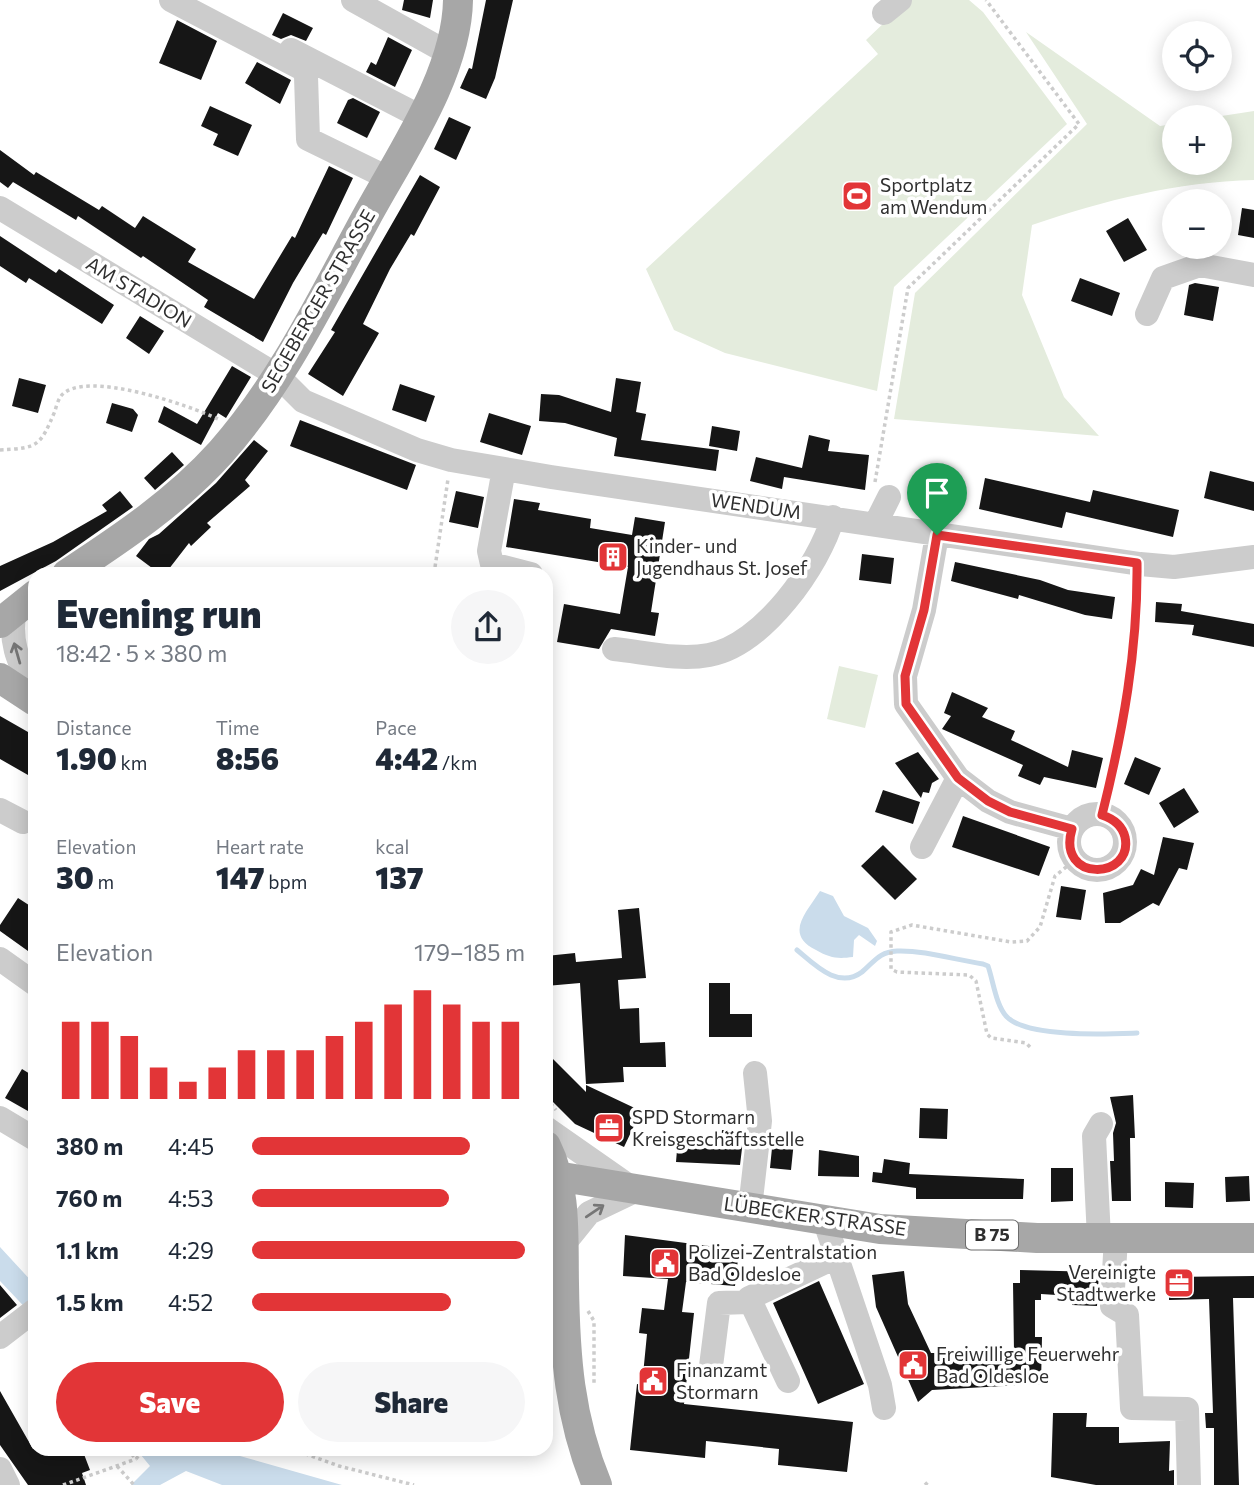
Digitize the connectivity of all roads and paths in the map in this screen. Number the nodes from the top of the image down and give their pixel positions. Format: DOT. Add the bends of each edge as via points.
graph roads {
  1 [pos="171,0"];
  2 [pos="204,0"];
  3 [pos="353,0"];
  4 [pos="373,0"];
  5 [pos="458,0"];
  6 [pos="986,0"];
  7 [pos="449,48"];
  8 [pos="421,117"];
  9 [pos="388,178"];
  10 [pos="0,208"];
  11 [pos="1254,275"];
  12 [pos="1147,314"];
  13 [pos="278,376"];
  14 [pos="225,422"];
  15 [pos="0,450"];
  16 [pos="451,460"];
  17 [pos="504,469"];
  18 [pos="889,497"];
  19 [pos="833,517"];
  20 [pos="872,523"];
  21 [pos="937,535"];
  22 [pos="1254,557"];
  23 [pos="1137,563"];
  24 [pos="77,567"];
  25 [pos="435,567"];
  26 [pos="504,567"];
  27 [pos="17,609"];
  28 [pos="614,649"];
  29 [pos="0,678"];
  30 [pos="28,681"];
  31 [pos="28,696"];
  32 [pos="958,778"];
  33 [pos="0,810"];
  34 [pos="1102,815"];
  35 [pos="23,822"];
  36 [pos="1072,829"];
  37 [pos="922,847"];
  38 [pos="1075,860"];
  39 [pos="0,959"];
  40 [pos="28,979"];
  41 [pos="1030,1047"];
  42 [pos="755,1073"];
  43 [pos="0,1118"];
  44 [pos="1101,1124"];
  45 [pos="553,1133"];
  46 [pos="28,1135"];
  47 [pos="553,1176"];
  48 [pos="553,1186"];
  49 [pos="635,1191"];
  50 [pos="750,1208"];
  51 [pos="825,1222"];
  52 [pos="1107,1238"];
  53 [pos="1254,1238"];
  54 [pos="564,1244"];
  55 [pos="836,1257"];
  56 [pos="748,1302"];
  57 [pos="586,1307"];
  58 [pos="27,1316"];
  59 [pos="0,1337"];
  60 [pos="711,1366"];
  61 [pos="788,1381"];
  62 [pos="591,1392"];
  63 [pos="884,1408"];
  64 [pos="133,1456"];
  65 [pos="138,1456"];
  66 [pos="311,1456"];
  67 [pos="136,1459"];
  68 [pos="117,1466"];
  69 [pos="0,1469"];
  70 [pos="133,1483"];
  71 [pos="8,1485"];
  72 [pos="63,1485"];
  73 [pos="414,1485"];
  74 [pos="597,1485"];
  75 [pos="1189,1485"];
  1 -- 9 [label="street" via="303,69 308,139"];
  2 -- 8 [label="street" via="212,10"];
  3 -- 7 [label="street"];
  4 -- 7 [label="street"];
  5 -- 7 [label="main road, SEGEBERGER STRASSE"];
  6 -- 20 [label="path" via="1079,124 908,288"];
  7 -- 8 [label="main road, SEGEBERGER STRASSE"];
  8 -- 9 [label="main road, SEGEBERGER STRASSE"];
  9 -- 13 [label="main road, SEGEBERGER STRASSE"];
  10 -- 13 [label="street, AM STADION"];
  11 -- 12 [label="street" via="1200,265 1163,278"];
  13 -- 16 [label="street, WENDUM" via="303,401"];
  13 -- 24 [label="main road, SEGEBERGER STRASSE" via="221,452 177,497"];
  14 -- 15 [label="path" via="117,386 70,390 61,395 42,440 30,449"];
  16 -- 17 [label="street, WENDUM"];
  16 -- 25 [label="path"];
  17 -- 19 [label="street, WENDUM"];
  17 -- 26 [label="street" via="489,551 492,564"];
  18 -- 20 [label="street"];
  19 -- 20 [label="street, WENDUM"];
  19 -- 28 [label="street" via="820,552 797,589 746,637 723,651 695,657"];
  20 -- 21 [label="street, WENDUM"];
  21 -- 23 [label="street, WENDUM"];
  21 -- 32 [label="street" via="924,610 905,676 906,704"];
  22 -- 23 [label="street, WENDUM" via="1174,567"];
  23 -- 34 [label="path" via="1139,599 1128,698"];
  30 -- 27 [label="street, one-way" via="10,633"];
  29 -- 31 [label="main road"];
  32 -- 36 [label="street" via="1010,812"];
  32 -- 37 [label="street"];
  33 -- 35 [label="street"];
  34 -- 36 [label="street" via="1088,816"];
  34 -- 38 [label="street" via="1120,825 1124,834 1121,858 1113,866 1093,870"];
  36 -- 38 [label="street" via="1069,840"];
  38 -- 41 [label="path" via="1055,876 1040,927 1027,941 912,925 891,932 891,968 969,975 976,981 987,1034"];
  39 -- 40 [label="street"];
  42 -- 50 [label="street" via="760,1121"];
  43 -- 46 [label="street"];
  44 -- 52 [label="street" via="1094,1136"];
  45 -- 49 [label="street"];
  47 -- 49 [label="main road, LÜBECKER STRASSE / B 75"];
  48 -- 54 [label="main road"];
  49 -- 50 [label="main road, LÜBECKER STRASSE / B 75"];
  54 -- 49 [label="street, one-way" via="589,1213"];
  50 -- 51 [label="main road, LÜBECKER STRASSE / B 75"];
  51 -- 52 [label="main road, LÜBECKER STRASSE / B 75"];
  51 -- 55 [label="street"];
  52 -- 53 [label="main road, LÜBECKER STRASSE / B 75"];
  52 -- 75 [label="street" via="1112,1306 1127,1315 1132,1409 1187,1409"];
  54 -- 74 [label="main road" via="573,1406"];
  55 -- 56 [label="street"];
  55 -- 63 [label="street"];
  56 -- 60 [label="street" via="719,1303"];
  56 -- 61 [label="street"];
  57 -- 62 [label="path" via="594,1321 596,1380"];
  58 -- 59 [label="street"];
  64 -- 67 [label="path"];
  65 -- 67 [label="path"];
  66 -- 73 [label="path"];
  67 -- 68 [label="path"];
  68 -- 70 [label="path"];
  68 -- 72 [label="path"];
  69 -- 71 [label="street"];
}
